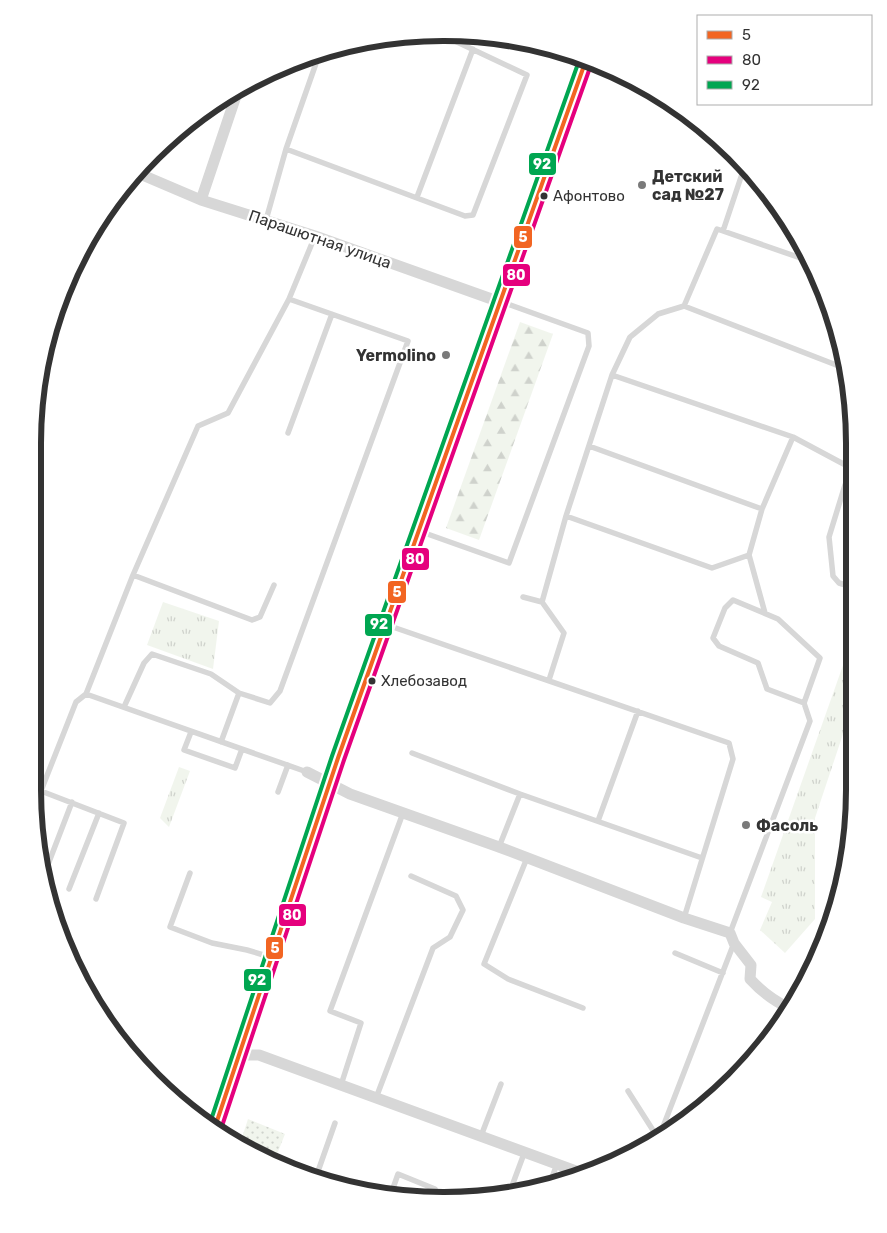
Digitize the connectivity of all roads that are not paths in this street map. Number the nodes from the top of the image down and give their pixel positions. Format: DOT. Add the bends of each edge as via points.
graph roads {
  1 [pos="456,41"];
  2 [pos="473,49"];
  3 [pos="316,62"];
  4 [pos="584,67"];
  5 [pos="235,100"];
  6 [pos="286,149"];
  7 [pos="741,173"];
  8 [pos="143,175"];
  9 [pos="417,197"];
  10 [pos="201,200"];
  11 [pos="266,220"];
  12 [pos="723,231"];
  13 [pos="315,236"];
  14 [pos="800,258"];
  15 [pos="289,299"];
  16 [pos="500,302"];
  17 [pos="684,306"];
  18 [pos="332,314"];
  19 [pos="838,366"];
  20 [pos="612,375"];
  21 [pos="288,433"];
  22 [pos="793,437"];
  23 [pos="589,446"];
  24 [pos="846,465"];
  25 [pos="846,484"];
  26 [pos="762,509"];
  27 [pos="566,516"];
  28 [pos="419,531"];
  29 [pos="749,555"];
  30 [pos="132,576"];
  31 [pos="274,585"];
  32 [pos="846,585"];
  33 [pos="523,597"];
  34 [pos="542,602"];
  35 [pos="765,613"];
  36 [pos="386,624"];
  37 [pos="549,680"];
  38 [pos="238,693"];
  39 [pos="86,694"];
  40 [pos="804,703"];
  41 [pos="124,707"];
  42 [pos="638,711"];
  43 [pos="191,732"];
  44 [pos="220,742"];
  45 [pos="242,749"];
  46 [pos="412,753"];
  47 [pos="288,765"];
  48 [pos="307,772"];
  49 [pos="329,783"];
  50 [pos="41,791"];
  51 [pos="278,792"];
  52 [pos="520,794"];
  53 [pos="72,802"];
  54 [pos="99,813"];
  55 [pos="404,813"];
  56 [pos="598,821"];
  57 [pos="499,848"];
  58 [pos="527,858"];
  59 [pos="702,858"];
  60 [pos="48,864"];
  61 [pos="190,873"];
  62 [pos="412,876"];
  63 [pos="69,889"];
  64 [pos="96,899"];
  65 [pos="684,918"];
  66 [pos="732,938"];
  67 [pos="675,953"];
  68 [pos="270,957"];
  69 [pos="723,973"];
  70 [pos="783,1005"];
  71 [pos="583,1008"];
  72 [pos="238,1055"];
  73 [pos="502,1084"];
  74 [pos="340,1085"];
  75 [pos="628,1091"];
  76 [pos="376,1098"];
  77 [pos="217,1122"];
  78 [pos="336,1123"];
  79 [pos="663,1126"];
  80 [pos="654,1132"];
  81 [pos="481,1136"];
  82 [pos="525,1151"];
  83 [pos="557,1164"];
  84 [pos="573,1170"];
  85 [pos="318,1171"];
  86 [pos="552,1177"];
  87 [pos="512,1186"];
  88 [pos="393,1188"];
  89 [pos="435,1189"];
  1 -- 2 [label="lane"];
  2 -- 9 [label="lane"];
  2 -- 9 [label="lane" via="527,75 473,214 464,216"];
  3 -- 6 [label="lane"];
  4 -- 16 [label="main road"];
  5 -- 10 [label="street"];
  6 -- 9 [label="lane"];
  6 -- 11 [label="lane"];
  7 -- 12 [label="lane"];
  8 -- 10 [label="street, Парашютная улица"];
  10 -- 11 [label="street, Парашютная улица"];
  11 -- 13 [label="street, Парашютная улица"];
  12 -- 14 [label="lane"];
  12 -- 17 [label="lane" via="717,229"];
  13 -- 15 [label="lane"];
  13 -- 16 [label="street, Парашютная улица"];
  15 -- 18 [label="lane"];
  15 -- 30 [label="lane" via="228,413 198,426"];
  16 -- 28 [label="main road"];
  16 -- 28 [label="lane" via="588,333 589,346 509,563"];
  17 -- 19 [label="lane"];
  17 -- 20 [label="lane" via="658,314 630,337"];
  18 -- 21 [label="lane"];
  18 -- 38 [label="lane" via="408,342 280,691 270,703"];
  20 -- 22 [label="lane"];
  20 -- 23 [label="lane"];
  22 -- 24 [label="lane"];
  22 -- 26 [label="lane"];
  23 -- 26 [label="lane"];
  23 -- 27 [label="lane"];
  25 -- 32 [label="lane" via="829,537 833,576"];
  26 -- 29 [label="lane"];
  27 -- 29 [label="lane" via="712,568"];
  27 -- 34 [label="lane"];
  28 -- 36 [label="main road"];
  29 -- 35 [label="lane"];
  30 -- 31 [label="lane" via="252,620 260,617"];
  30 -- 39 [label="lane"];
  33 -- 34 [label="lane"];
  34 -- 37 [label="lane" via="564,633"];
  35 -- 40 [label="lane" via="778,619 820,658"];
  35 -- 40 [label="lane" via="733,600 725,608 713,638 718,646 758,663 767,689"];
  36 -- 37 [label="lane"];
  36 -- 49 [label="main road"];
  37 -- 42 [label="lane"];
  38 -- 41 [label="lane" via="211,674 152,654 144,663"];
  38 -- 44 [label="lane"];
  39 -- 41 [label="lane"];
  39 -- 50 [label="lane" via="76,702"];
  40 -- 66 [label="lane" via="810,721"];
  41 -- 43 [label="lane"];
  42 -- 56 [label="lane"];
  42 -- 59 [label="lane" via="729,743 733,759"];
  43 -- 44 [label="lane"];
  43 -- 45 [label="lane" via="184,750 235,768"];
  44 -- 45 [label="lane"];
  45 -- 47 [label="lane"];
  46 -- 52 [label="lane"];
  47 -- 48 [label="lane"];
  47 -- 51 [label="lane"];
  48 -- 49 [label="street"];
  49 -- 55 [label="street"];
  49 -- 68 [label="main road"];
  50 -- 53 [label="lane"];
  52 -- 56 [label="lane"];
  52 -- 57 [label="lane"];
  53 -- 54 [label="lane"];
  53 -- 60 [label="lane"];
  54 -- 63 [label="lane"];
  54 -- 64 [label="lane" via="124,823"];
  55 -- 57 [label="street"];
  55 -- 74 [label="lane" via="330,1011 361,1024"];
  56 -- 59 [label="lane"];
  57 -- 58 [label="street"];
  58 -- 65 [label="street"];
  58 -- 71 [label="lane" via="484,964 508,979"];
  59 -- 65 [label="lane"];
  61 -- 68 [label="lane" via="170,927 212,943"];
  62 -- 76 [label="lane" via="456,896 463,910 450,937 433,948"];
  65 -- 66 [label="street"];
  66 -- 69 [label="lane"];
  66 -- 70 [label="street" via="751,965 750,979"];
  67 -- 69 [label="lane"];
  68 -- 72 [label="main road"];
  69 -- 79 [label="lane"];
  72 -- 74 [label="street" via="259,1056"];
  72 -- 77 [label="main road"];
  73 -- 81 [label="lane"];
  74 -- 76 [label="street"];
  75 -- 80 [label="lane"];
  76 -- 81 [label="street"];
  78 -- 85 [label="lane"];
  81 -- 82 [label="street"];
  82 -- 83 [label="street"];
  82 -- 87 [label="lane"];
  83 -- 84 [label="street"];
  83 -- 86 [label="lane"];
  88 -- 89 [label="lane" via="398,1174"];
}
